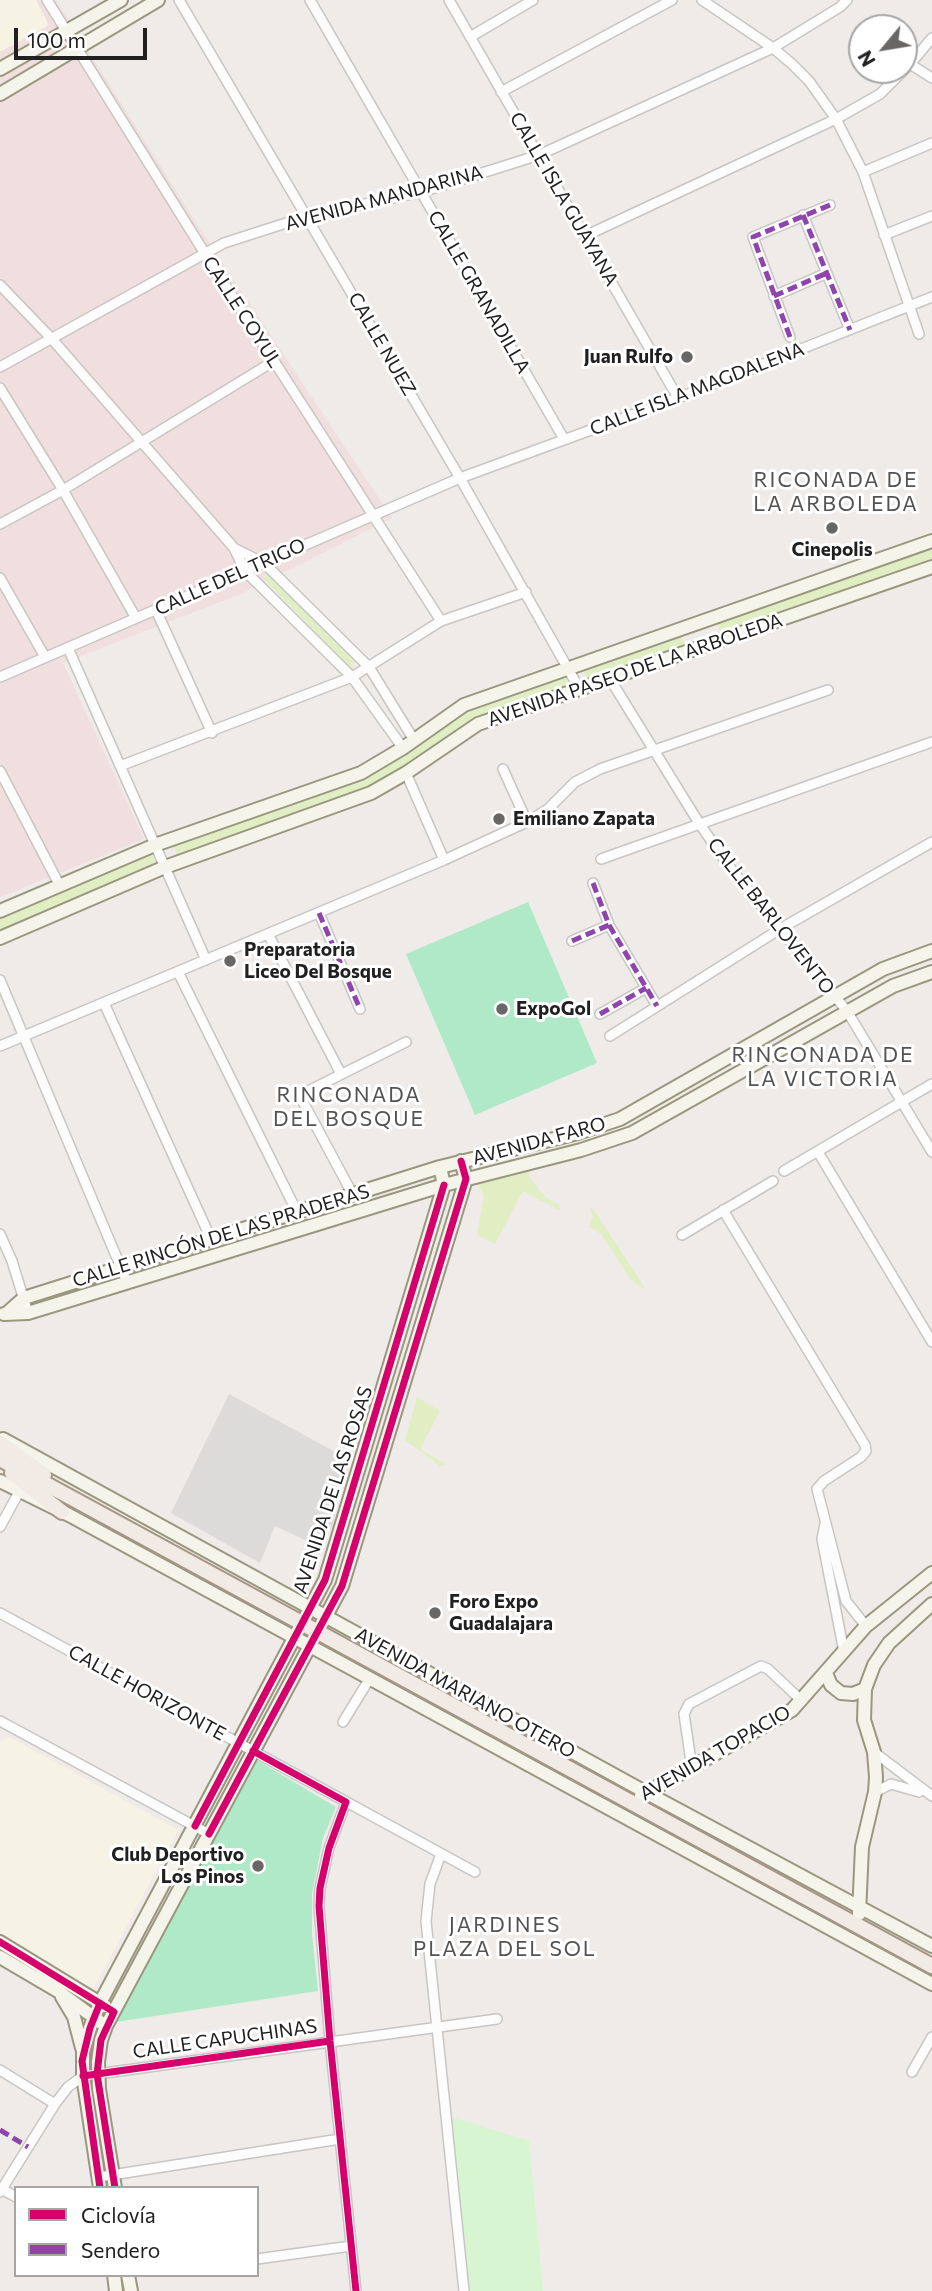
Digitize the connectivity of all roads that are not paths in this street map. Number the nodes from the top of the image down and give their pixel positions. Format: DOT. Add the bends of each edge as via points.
graph roads {
  1 [pos="47,0"];
  2 [pos="121,0"];
  3 [pos="158,0"];
  4 [pos="179,0"];
  5 [pos="310,0"];
  6 [pos="449,0"];
  7 [pos="533,0"];
  8 [pos="672,0"];
  9 [pos="702,0"];
  10 [pos="847,0"];
  11 [pos="66,32"];
  12 [pos="470,37"];
  13 [pos="932,38"];
  14 [pos="773,48"];
  15 [pos="76,50"];
  16 [pos="918,55"];
  17 [pos="0,69"];
  18 [pos="890,84"];
  19 [pos="502,92"];
  20 [pos="0,94"];
  21 [pos="836,119"];
  22 [pos="932,143"];
  23 [pos="538,155"];
  24 [pos="863,172"];
  25 [pos="422,192"];
  26 [pos="830,205"];
  27 [pos="803,215"];
  28 [pos="308,216"];
  29 [pos="932,216"];
  30 [pos="884,235"];
  31 [pos="585,236"];
  32 [pos="204,253"];
  33 [pos="827,273"];
  34 [pos="0,285"];
  35 [pos="774,296"];
  36 [pos="932,297"];
  37 [pos="910,306"];
  38 [pos="850,330"];
  39 [pos="919,334"];
  40 [pos="790,337"];
  41 [pos="52,339"];
  42 [pos="274,361"];
  43 [pos="0,367"];
  44 [pos="0,388"];
  45 [pos="678,398"];
  46 [pos="564,439"];
  47 [pos="141,442"];
  48 [pos="460,478"];
  49 [pos="63,491"];
  50 [pos="371,515"];
  51 [pos="0,524"];
  52 [pos="932,541"];
  53 [pos="234,548"];
  54 [pos="264,563"];
  55 [pos="932,567"];
  56 [pos="245,571"];
  57 [pos="0,578"];
  58 [pos="526,592"];
  59 [pos="156,610"];
  60 [pos="136,618"];
  61 [pos="441,621"];
  62 [pos="68,648"];
  63 [pos="45,657"];
  64 [pos="369,667"];
  65 [pos="568,668"];
  66 [pos="0,677"];
  67 [pos="352,677"];
  68 [pos="610,679"];
  69 [pos="580,690"];
  70 [pos="828,690"];
  71 [pos="212,733"];
  72 [pos="414,740"];
  73 [pos="932,743"];
  74 [pos="403,748"];
  75 [pos="654,750"];
  76 [pos="120,766"];
  77 [pos="503,769"];
  78 [pos="0,771"];
  79 [pos="406,774"];
  80 [pos="527,822"];
  81 [pos="699,823"];
  82 [pos="932,842"];
  83 [pos="155,845"];
  84 [pos="601,859"];
  85 [pos="444,860"];
  86 [pos="165,867"];
  87 [pos="593,883"];
  88 [pos="60,886"];
  89 [pos="0,911"];
  90 [pos="319,913"];
  91 [pos="609,925"];
  92 [pos="780,929"];
  93 [pos="268,934"];
  94 [pos="0,938"];
  95 [pos="572,941"];
  96 [pos="932,951"];
  97 [pos="206,960"];
  98 [pos="178,972"];
  99 [pos="932,972"];
  100 [pos="0,979"];
  101 [pos="646,988"];
  102 [pos="836,996"];
  103 [pos="104,1003"];
  104 [pos="657,1006"];
  105 [pos="360,1009"];
  106 [pos="847,1011"];
  107 [pos="600,1014"];
  108 [pos="610,1036"];
  109 [pos="24,1037"];
  110 [pos="405,1042"];
  111 [pos="0,1046"];
  112 [pos="341,1074"];
  113 [pos="932,1084"];
  114 [pos="902,1102"];
  115 [pos="818,1152"];
  116 [pos="932,1152"];
  117 [pos="461,1161"];
  118 [pos="440,1167"];
  119 [pos="784,1171"];
  120 [pos="466,1179"];
  121 [pos="773,1181"];
  122 [pos="444,1185"];
  123 [pos="353,1195"];
  124 [pos="723,1210"];
  125 [pos="297,1212"];
  126 [pos="0,1234"];
  127 [pos="428,1235"];
  128 [pos="682,1235"];
  129 [pos="211,1239"];
  130 [pos="0,1255"];
  131 [pos="12,1261"];
  132 [pos="122,1268"];
  133 [pos="434,1278"];
  134 [pos="127,1282"];
  135 [pos="23,1298"];
  136 [pos="28,1313"];
  137 [pos="3,1314"];
  138 [pos="932,1342"];
  139 [pos="0,1437"];
  140 [pos="0,1443"];
  141 [pos="0,1462"];
  142 [pos="0,1481"];
  143 [pos="19,1492"];
  144 [pos="62,1511"];
  145 [pos="97,1512"];
  146 [pos="825,1524"];
  147 [pos="0,1527"];
  148 [pos="932,1573"];
  149 [pos="904,1594"];
  150 [pos="932,1604"];
  151 [pos="311,1609"];
  152 [pos="0,1613"];
  153 [pos="919,1614"];
  154 [pos="325,1617"];
  155 [pos="303,1624"];
  156 [pos="866,1626"];
  157 [pos="317,1631"];
  158 [pos="296,1638"];
  159 [pos="310,1646"];
  160 [pos="844,1652"];
  161 [pos="826,1673"];
  162 [pos="370,1678"];
  163 [pos="865,1689"];
  164 [pos="802,1701"];
  165 [pos="0,1721"];
  166 [pos="343,1722"];
  167 [pos="239,1744"];
  168 [pos="253,1751"];
  169 [pos="874,1752"];
  170 [pos="692,1768"];
  171 [pos="875,1791"];
  172 [pos="647,1793"];
  173 [pos="932,1796"];
  174 [pos="346,1802"];
  175 [pos="632,1802"];
  176 [pos="615,1812"];
  177 [pos="195,1826"];
  178 [pos="209,1834"];
  179 [pos="441,1854"];
  180 [pos="475,1872"];
  181 [pos="859,1907"];
  182 [pos="858,1926"];
  183 [pos="0,1942"];
  184 [pos="856,1942"];
  185 [pos="932,1946"];
  186 [pos="0,1956"];
  187 [pos="932,1966"];
  188 [pos="932,1984"];
  189 [pos="58,1992"];
  190 [pos="100,2003"];
  191 [pos="114,2012"];
  192 [pos="94,2017"];
  193 [pos="497,2019"];
  194 [pos="106,2026"];
  195 [pos="437,2026"];
  196 [pos="932,2036"];
  197 [pos="330,2040"];
  198 [pos="83,2052"];
  199 [pos="0,2070"];
  200 [pos="912,2072"];
  201 [pos="97,2074"];
  202 [pos="83,2076"];
  203 [pos="54,2104"];
  204 [pos="340,2139"];
  205 [pos="114,2181"];
  206 [pos="100,2182"];
  207 [pos="1,2189"];
  208 [pos="351,2246"];
  209 [pos="259,2259"];
  210 [pos="356,2291"];
  211 [pos="464,2291"];
  1 -- 11 [label="street, CALLE COYUL"];
  2 -- 11 [label="street"];
  3 -- 15 [label="street"];
  4 -- 28 [label="street, CALLE NUEZ"];
  5 -- 25 [label="street, CALLE GRANADILLA"];
  6 -- 12 [label="street, CALLE ISLA GUAYANA"];
  7 -- 12 [label="street"];
  8 -- 19 [label="street"];
  9 -- 14 [label="street"];
  10 -- 14 [label="street, AVENIDA MANDARINA"];
  11 -- 15 [label="street, CALLE COYUL"];
  11 -- 17 [label="street"];
  12 -- 19 [label="street, CALLE ISLA GUAYANA"];
  13 -- 16 [label="street"];
  14 -- 21 [label="street" via="809,81"];
  14 -- 23 [label="street, AVENIDA MANDARINA"];
  15 -- 20 [label="street"];
  15 -- 32 [label="street, CALLE COYUL"];
  18 -- 21 [label="street"];
  19 -- 23 [label="street, CALLE ISLA GUAYANA"];
  21 -- 24 [label="street"];
  21 -- 31 [label="street"];
  22 -- 24 [label="street"];
  23 -- 25 [label="street, AVENIDA MANDARINA"];
  23 -- 31 [label="street, CALLE ISLA GUAYANA"];
  24 -- 30 [label="street"];
  25 -- 28 [label="street, AVENIDA MANDARINA"];
  25 -- 46 [label="street, CALLE GRANADILLA"];
  26 -- 27 [label="street"];
  27 -- 33 [label="street"];
  27 -- 35 [label="street" via="753,237"];
  28 -- 32 [label="street, AVENIDA MANDARINA"];
  28 -- 48 [label="street, CALLE NUEZ"];
  29 -- 30 [label="street"];
  30 -- 37 [label="street"];
  31 -- 45 [label="street, CALLE ISLA GUAYANA"];
  32 -- 41 [label="street, AVENIDA MANDARINA"];
  32 -- 42 [label="street, CALLE COYUL"];
  33 -- 35 [label="street"];
  33 -- 38 [label="street"];
  34 -- 41 [label="street"];
  35 -- 40 [label="street"];
  36 -- 37 [label="street, CALLE ISLA MAGDALENA"];
  37 -- 38 [label="street, CALLE ISLA MAGDALENA"];
  37 -- 39 [label="street"];
  38 -- 45 [label="street, CALLE ISLA MAGDALENA"];
  41 -- 43 [label="street, AVENIDA MANDARINA"];
  41 -- 47 [label="street"];
  42 -- 47 [label="street"];
  42 -- 50 [label="street, CALLE COYUL"];
  44 -- 49 [label="street"];
  45 -- 46 [label="street, CALLE ISLA MAGDALENA"];
  46 -- 48 [label="street, CALLE ISLA MAGDALENA"];
  47 -- 49 [label="street"];
  47 -- 53 [label="street"];
  48 -- 50 [label="street, CALLE DEL TRIGO"];
  48 -- 58 [label="street, CALLE NUEZ"];
  49 -- 51 [label="street"];
  49 -- 60 [label="street"];
  50 -- 54 [label="street, CALLE DEL TRIGO"];
  50 -- 61 [label="street, CALLE COYUL"];
  52 -- 65 [label="street, AVENIDA PASEO DE LA ARBOLEDA"];
  53 -- 54 [label="street"];
  53 -- 56 [label="street"];
  54 -- 56 [label="street, CALLE DEL TRIGO"];
  54 -- 64 [label="street"];
  55 -- 68 [label="street, AVENIDA PASEO DE LA ARBOLEDA"];
  56 -- 59 [label="street, CALLE DEL TRIGO"];
  56 -- 67 [label="street"];
  57 -- 63 [label="street"];
  58 -- 61 [label="street"];
  58 -- 65 [label="street, CALLE NUEZ"];
  59 -- 60 [label="street, CALLE DEL TRIGO"];
  59 -- 71 [label="street"];
  60 -- 62 [label="street, CALLE DEL TRIGO"];
  61 -- 64 [label="street"];
  62 -- 63 [label="street, CALLE DEL TRIGO"];
  62 -- 76 [label="street"];
  63 -- 66 [label="street, CALLE DEL TRIGO"];
  64 -- 67 [label="street"];
  64 -- 72 [label="street"];
  65 -- 69 [label="street, CALLE NUEZ"];
  65 -- 72 [label="street, AVENIDA PASEO DE LA ARBOLEDA" via="464,705"];
  67 -- 71 [label="street"];
  67 -- 74 [label="street"];
  68 -- 69 [label="street, AVENIDA PASEO DE LA ARBOLEDA"];
  68 -- 75 [label="street, CALLE BARLOVENTO"];
  69 -- 79 [label="street, AVENIDA PASEO DE LA ARBOLEDA" via="478,724"];
  70 -- 75 [label="street"];
  71 -- 76 [label="street"];
  72 -- 74 [label="street, AVENIDA PASEO DE LA ARBOLEDA"];
  73 -- 81 [label="street"];
  74 -- 83 [label="street, AVENIDA PASEO DE LA ARBOLEDA" via="361,773"];
  75 -- 80 [label="street" via="575,782"];
  75 -- 81 [label="street, CALLE BARLOVENTO"];
  76 -- 83 [label="street"];
  77 -- 80 [label="street"];
  78 -- 88 [label="street"];
  79 -- 85 [label="street"];
  79 -- 86 [label="street, AVENIDA PASEO DE LA ARBOLEDA" via="371,793"];
  80 -- 85 [label="street"];
  81 -- 84 [label="street"];
  81 -- 92 [label="street, CALLE BARLOVENTO"];
  82 -- 92 [label="street"];
  83 -- 86 [label="street"];
  83 -- 88 [label="street, AVENIDA PASEO DE LA ARBOLEDA"];
  85 -- 90 [label="street"];
  86 -- 94 [label="street, AVENIDA PASEO DE LA ARBOLEDA"];
  86 -- 97 [label="street"];
  87 -- 91 [label="street"];
  88 -- 89 [label="street, AVENIDA PASEO DE LA ARBOLEDA"];
  90 -- 93 [label="street"];
  90 -- 105 [label="street"];
  91 -- 95 [label="street"];
  91 -- 101 [label="street"];
  92 -- 102 [label="street, CALLE BARLOVENTO"];
  92 -- 104 [label="street"];
  93 -- 97 [label="street"];
  93 -- 112 [label="street"];
  96 -- 102 [label="street, AVENIDA FARO" via="889,965"];
  97 -- 98 [label="street"];
  98 -- 103 [label="street"];
  98 -- 125 [label="street"];
  99 -- 106 [label="street, AVENIDA FARO" via="893,986"];
  100 -- 109 [label="street"];
  101 -- 104 [label="street"];
  101 -- 107 [label="street"];
  102 -- 106 [label="street, CALLE BARLOVENTO"];
  102 -- 117 [label="street, AVENIDA FARO" via="620,1119"];
  103 -- 109 [label="street"];
  103 -- 129 [label="street"];
  104 -- 108 [label="street"];
  106 -- 114 [label="street, CALLE BARLOVENTO"];
  106 -- 120 [label="street, AVENIDA FARO" via="632,1133"];
  109 -- 111 [label="street"];
  109 -- 132 [label="street"];
  110 -- 112 [label="street"];
  112 -- 123 [label="street" via="302,1094 302,1100"];
  113 -- 114 [label="street"];
  114 -- 115 [label="street"];
  114 -- 116 [label="street, CALLE BARLOVENTO"];
  115 -- 119 [label="street"];
  115 -- 138 [label="street"];
  117 -- 118 [label="street, AVENIDA FARO"];
  117 -- 120 [label="street"];
  118 -- 122 [label="street"];
  118 -- 123 [label="street, CALLE RINCÓN DE LAS PRADERAS"];
  120 -- 122 [label="street, AVENIDA FARO"];
  120 -- 133 [label="street, AVENIDA DE LAS ROSAS"];
  121 -- 124 [label="street"];
  122 -- 127 [label="street, AVENIDA DE LAS ROSAS"];
  122 -- 134 [label="street, CALLE RINCÓN DE LAS PRADERAS"];
  123 -- 125 [label="street, CALLE RINCÓN DE LAS PRADERAS"];
  124 -- 128 [label="street"];
  124 -- 146 [label="street" via="865,1445 861,1457 818,1485"];
  125 -- 129 [label="street, CALLE RINCÓN DE LAS PRADERAS"];
  126 -- 131 [label="street"];
  127 -- 133 [label="street"];
  127 -- 151 [label="street, AVENIDA DE LAS ROSAS" via="325,1580"];
  129 -- 132 [label="street, CALLE RINCÓN DE LAS PRADERAS"];
  130 -- 131 [label="street"];
  131 -- 135 [label="street"];
  132 -- 134 [label="street"];
  132 -- 135 [label="street, CALLE RINCÓN DE LAS PRADERAS"];
  133 -- 154 [label="street, AVENIDA DE LAS ROSAS" via="342,1586"];
  134 -- 136 [label="street, CALLE RINCÓN DE LAS PRADERAS"];
  135 -- 136 [label="street"];
  135 -- 137 [label="street, CALLE RINCÓN DE LAS PRADERAS"];
  136 -- 137 [label="street, CALLE RINCÓN DE LAS PRADERAS"];
  139 -- 151 [label="street, AVENIDA MARIANO OTERO"];
  140 -- 145 [label="main road"];
  141 -- 144 [label="main road"];
  141 -- 145 [label="main road, AVENIDA MARIANO OTERO"];
  142 -- 143 [label="street, AVENIDA MARIANO OTERO"];
  143 -- 144 [label="street, AVENIDA MARIANO OTERO"];
  143 -- 147 [label="street"];
  144 -- 158 [label="street, AVENIDA MARIANO OTERO"];
  145 -- 155 [label="main road, AVENIDA MARIANO OTERO"];
  146 -- 156 [label="street" via="846,1601"];
  146 -- 160 [label="street" via="822,1539"];
  148 -- 149 [label="street, AVENIDA TOPACIO"];
  149 -- 153 [label="street" via="917,1600"];
  149 -- 156 [label="street, AVENIDA TOPACIO"];
  150 -- 153 [label="street"];
  151 -- 154 [label="street, AVENIDA MARIANO OTERO"];
  151 -- 155 [label="street, AVENIDA DE LAS ROSAS"];
  152 -- 167 [label="street, CALLE HORIZONTE"];
  153 -- 163 [label="street" via="889,1643"];
  154 -- 157 [label="street, AVENIDA DE LAS ROSAS"];
  154 -- 172 [label="street, AVENIDA MARIANO OTERO"];
  155 -- 157 [label="main road, AVENIDA MARIANO OTERO"];
  155 -- 158 [label="street, AVENIDA DE LAS ROSAS"];
  156 -- 160 [label="street, AVENIDA TOPACIO"];
  157 -- 159 [label="street, AVENIDA DE LAS ROSAS"];
  157 -- 175 [label="main road, AVENIDA MARIANO OTERO"];
  158 -- 159 [label="street, AVENIDA MARIANO OTERO"];
  158 -- 167 [label="street, AVENIDA DE LAS ROSAS"];
  159 -- 162 [label="street, AVENIDA MARIANO OTERO"];
  159 -- 168 [label="street, AVENIDA DE LAS ROSAS"];
  160 -- 161 [label="street, AVENIDA TOPACIO"];
  161 -- 163 [label="street" via="841,1693"];
  161 -- 164 [label="street, AVENIDA TOPACIO"];
  162 -- 166 [label="street"];
  162 -- 176 [label="street, AVENIDA MARIANO OTERO"];
  163 -- 169 [label="street" via="864,1720"];
  164 -- 170 [label="street, AVENIDA TOPACIO"];
  164 -- 170 [label="street" via="761,1666 689,1704 684,1714"];
  165 -- 177 [label="street"];
  167 -- 168 [label="street, CALLE HORIZONTE"];
  167 -- 177 [label="street, AVENIDA DE LAS ROSAS"];
  168 -- 174 [label="street, CALLE HORIZONTE"];
  168 -- 178 [label="street, AVENIDA DE LAS ROSAS"];
  169 -- 171 [label="street"];
  169 -- 173 [label="street"];
  170 -- 172 [label="street, AVENIDA TOPACIO"];
  171 -- 173 [label="street" via="891,1784"];
  171 -- 181 [label="street" via="862,1847"];
  172 -- 175 [label="street, AVENIDA TOPACIO"];
  172 -- 181 [label="street, AVENIDA MARIANO OTERO"];
  174 -- 179 [label="street, CALLE HORIZONTE"];
  174 -- 197 [label="street" via="329,1848 319,1906"];
  175 -- 176 [label="street, AVENIDA TOPACIO"];
  175 -- 182 [label="main road, AVENIDA MARIANO OTERO"];
  176 -- 184 [label="street, AVENIDA MARIANO OTERO"];
  177 -- 178 [label="street"];
  177 -- 190 [label="street, AVENIDA DE LAS ROSAS"];
  178 -- 191 [label="street, AVENIDA DE LAS ROSAS"];
  179 -- 180 [label="street, CALLE HORIZONTE"];
  179 -- 195 [label="street" via="430,1884 426,1921"];
  181 -- 182 [label="street"];
  181 -- 185 [label="street, AVENIDA MARIANO OTERO"];
  182 -- 184 [label="street"];
  182 -- 187 [label="main road, AVENIDA MARIANO OTERO"];
  183 -- 190 [label="street"];
  184 -- 188 [label="street, AVENIDA MARIANO OTERO"];
  186 -- 189 [label="street"];
  189 -- 192 [label="street"];
  189 -- 198 [label="street" via="74,2017"];
  190 -- 191 [label="street"];
  190 -- 192 [label="street, AVENIDA DE LAS ROSAS"];
  191 -- 194 [label="street, AVENIDA DE LAS ROSAS"];
  192 -- 194 [label="street"];
  192 -- 198 [label="street, AVENIDA DE LAS ROSAS"];
  193 -- 195 [label="street, CALLE CAPUCHINAS"];
  194 -- 201 [label="street, AVENIDA DE LAS ROSAS"];
  195 -- 197 [label="street, CALLE CAPUCHINAS"];
  195 -- 211 [label="street"];
  196 -- 200 [label="street"];
  197 -- 201 [label="street, CALLE CAPUCHINAS"];
  197 -- 204 [label="street"];
  198 -- 202 [label="street, AVENIDA DE LAS ROSAS"];
  199 -- 203 [label="street"];
  201 -- 202 [label="street, CALLE CAPUCHINAS"];
  201 -- 205 [label="street, AVENIDA DE LAS ROSAS"];
  202 -- 203 [label="street"];
  202 -- 206 [label="street, AVENIDA DE LAS ROSAS"];
  203 -- 207 [label="street"];
  204 -- 205 [label="street"];
  204 -- 208 [label="street"];
  205 -- 206 [label="street"];
  208 -- 209 [label="street"];
  208 -- 210 [label="street"];
}
